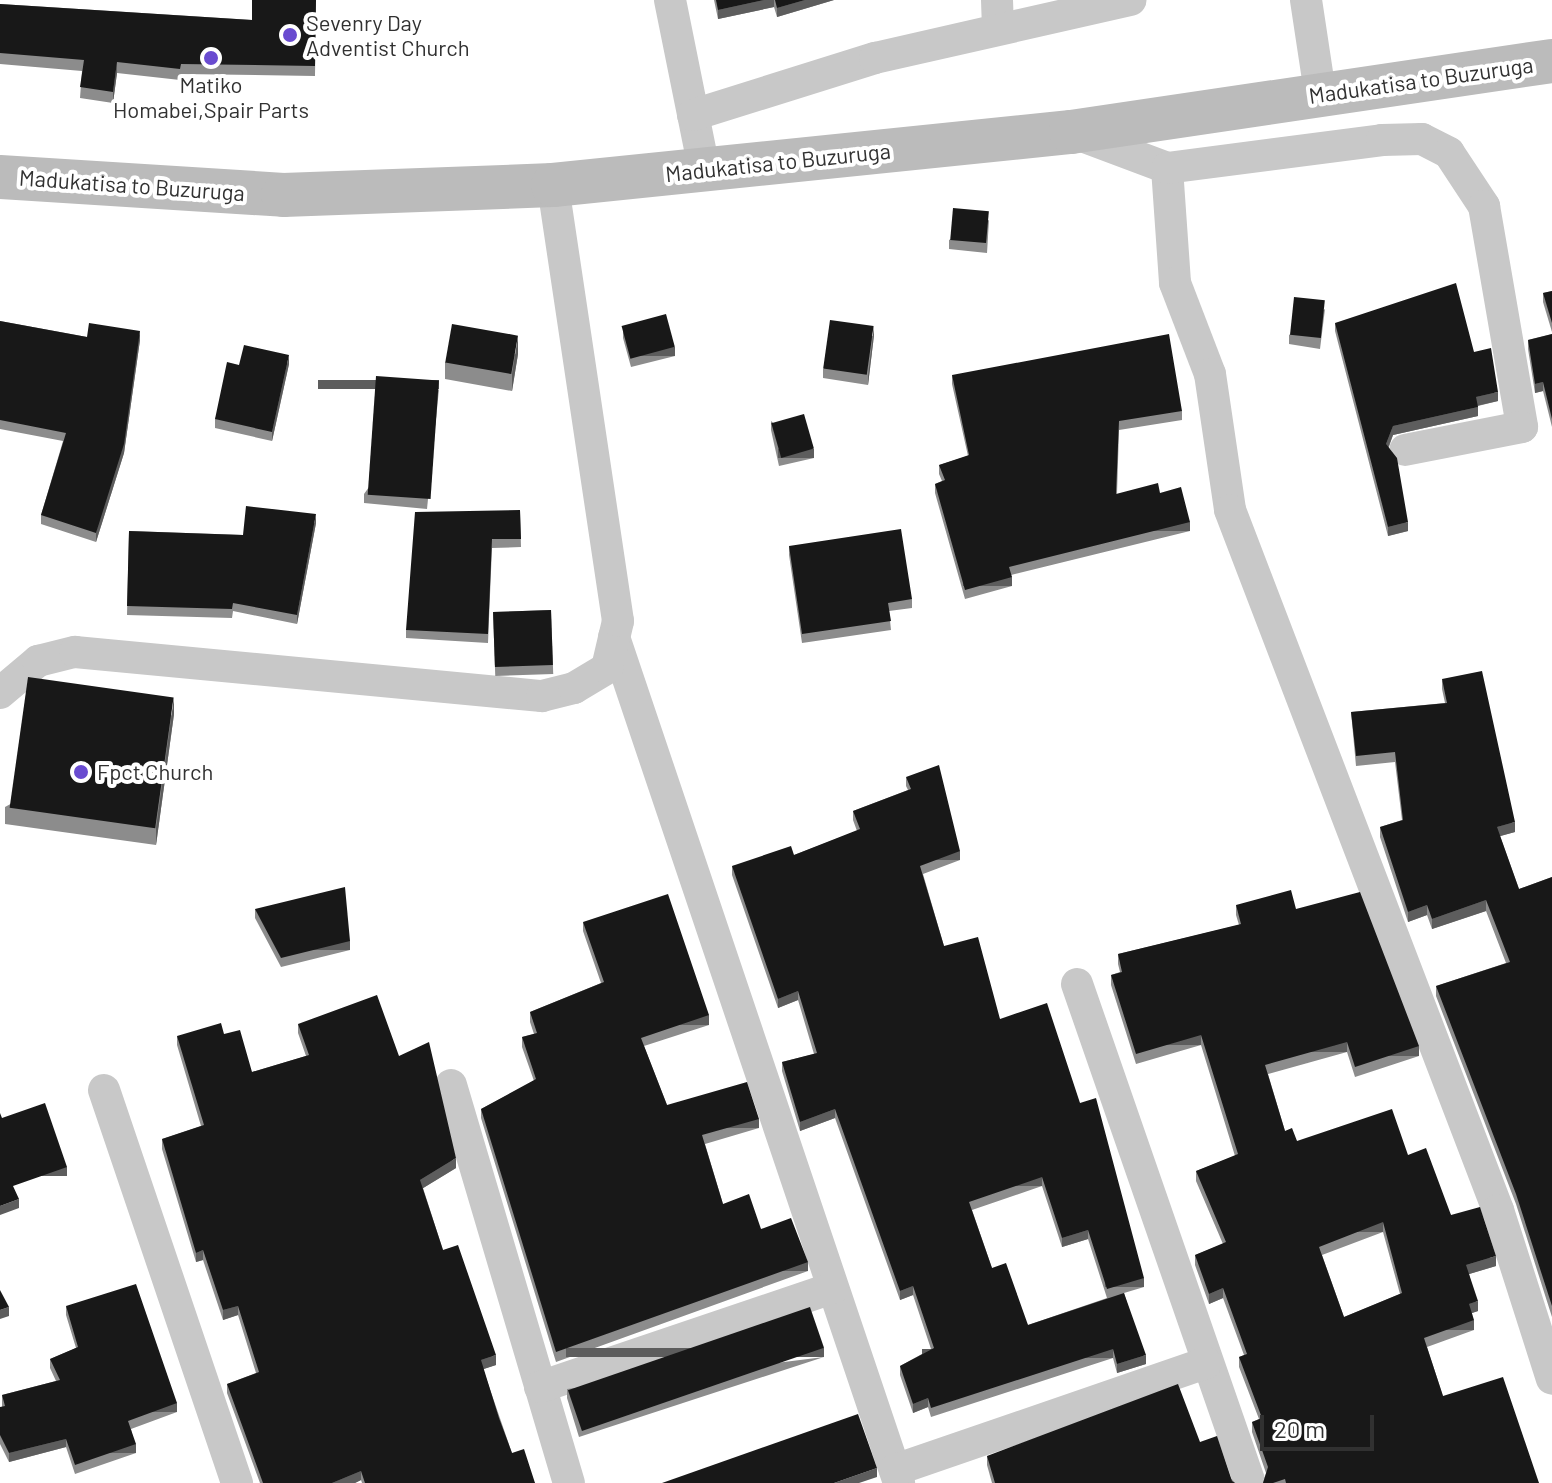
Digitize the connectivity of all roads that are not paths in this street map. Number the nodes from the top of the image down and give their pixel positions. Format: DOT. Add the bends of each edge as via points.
graph roads {
  1 [pos="670,0"];
  2 [pos="1131,0"];
  3 [pos="1306,0"];
  4 [pos="998,14"];
  5 [pos="1552,61"];
  6 [pos="1320,93"];
  7 [pos="693,115"];
  8 [pos="1071,132"];
  9 [pos="1167,168"];
  10 [pos="704,169"];
  11 [pos="0,177"];
  12 [pos="553,185"];
  13 [pos="1405,450"];
  14 [pos="614,637"];
  15 [pos="0,693"];
  16 [pos="1077,984"];
  17 [pos="451,1085"];
  18 [pos="104,1090"];
  19 [pos="833,1288"];
  20 [pos="1206,1363"];
  21 [pos="1552,1379"];
  22 [pos="540,1387"];
  23 [pos="897,1477"];
  24 [pos="237,1483"];
  25 [pos="569,1483"];
  26 [pos="1250,1483"];
  1 -- 7 [label="street"];
  2 -- 4 [label="street"];
  3 -- 6 [label="street"];
  4 -- 7 [label="street"];
  5 -- 6 [label="main road, Madukatisa to Buzuruga"];
  6 -- 8 [label="main road, Madukatisa to Buzuruga"];
  7 -- 10 [label="street"];
  8 -- 9 [label="street"];
  8 -- 10 [label="main road, Madukatisa to Buzuruga"];
  9 -- 13 [label="street" via="1422,139 1463,170 1487,218 1522,427"];
  9 -- 21 [label="street" via="1175,283 1210,374 1230,510 1488,1181"];
  10 -- 12 [label="main road, Madukatisa to Buzuruga"];
  11 -- 12 [label="main road, Madukatisa to Buzuruga" via="283,195"];
  12 -- 14 [label="street" via="618,621"];
  14 -- 15 [label="street" via="607,668 574,688 542,696 75,652 38,661"];
  14 -- 19 [label="street"];
  16 -- 20 [label="street"];
  17 -- 22 [label="street"];
  18 -- 24 [label="street"];
  19 -- 22 [label="street"];
  19 -- 23 [label="street"];
  20 -- 23 [label="street"];
  20 -- 26 [label="street"];
  22 -- 25 [label="street"];
}
